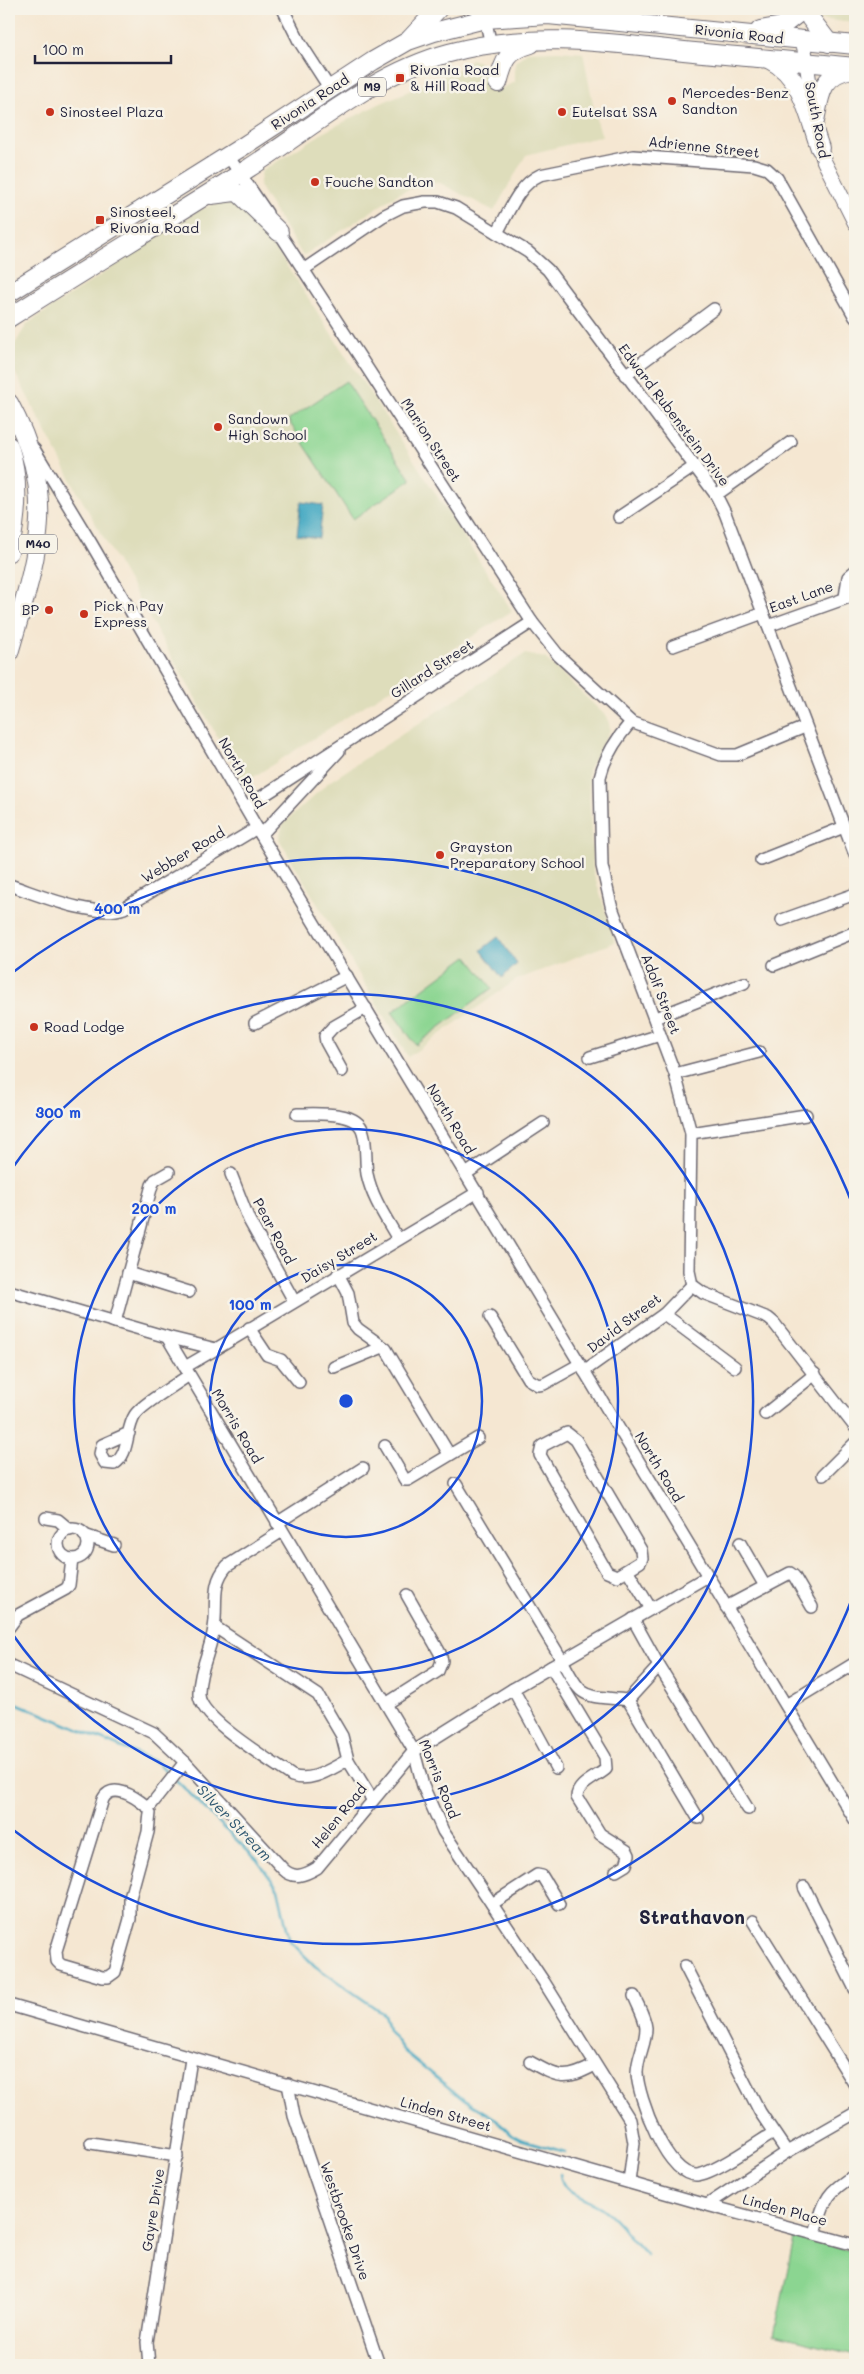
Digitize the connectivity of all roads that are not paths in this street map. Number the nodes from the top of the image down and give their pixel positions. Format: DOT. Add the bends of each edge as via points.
graph roads {
  1 [pos="283,9"];
  2 [pos="438,9"];
  3 [pos="516,12"];
  4 [pos="484,14"];
  5 [pos="730,33"];
  6 [pos="548,39"];
  7 [pos="803,40"];
  8 [pos="408,41"];
  9 [pos="829,44"];
  10 [pos="492,45"];
  11 [pos="855,45"];
  12 [pos="652,47"];
  13 [pos="766,58"];
  14 [pos="373,61"];
  15 [pos="807,62"];
  16 [pos="855,68"];
  17 [pos="498,83"];
  18 [pos="330,89"];
  19 [pos="815,121"];
  20 [pos="820,148"];
  21 [pos="228,156"];
  22 [pos="241,173"];
  23 [pos="203,197"];
  24 [pos="855,223"];
  25 [pos="279,232"];
  26 [pos="497,233"];
  27 [pos="303,270"];
  28 [pos="9,293"];
  29 [pos="37,300"];
  30 [pos="714,309"];
  31 [pos="855,317"];
  32 [pos="9,318"];
  33 [pos="9,331"];
  34 [pos="625,375"];
  35 [pos="9,402"];
  36 [pos="24,432"];
  37 [pos="791,442"];
  38 [pos="10,450"];
  39 [pos="695,466"];
  40 [pos="716,495"];
  41 [pos="619,517"];
  42 [pos="9,552"];
  43 [pos="855,571"];
  44 [pos="850,596"];
  45 [pos="763,613"];
  46 [pos="532,622"];
  47 [pos="768,626"];
  48 [pos="10,644"];
  49 [pos="673,646"];
  50 [pos="631,722"];
  51 [pos="805,727"];
  52 [pos="348,740"];
  53 [pos="246,808"];
  54 [pos="844,827"];
  55 [pos="259,831"];
  56 [pos="855,855"];
  57 [pos="761,860"];
  58 [pos="9,885"];
  59 [pos="855,894"];
  60 [pos="782,920"];
  61 [pos="855,932"];
  62 [pos="774,965"];
  63 [pos="347,976"];
  64 [pos="744,983"];
  65 [pos="366,1008"];
  66 [pos="655,1018"];
  67 [pos="255,1023"];
  68 [pos="660,1035"];
  69 [pos="759,1052"];
  70 [pos="590,1056"];
  71 [pos="342,1071"];
  72 [pos="675,1074"];
  73 [pos="297,1114"];
  74 [pos="806,1115"];
  75 [pos="543,1123"];
  76 [pos="691,1133"];
  77 [pos="169,1172"];
  78 [pos="467,1173"];
  79 [pos="231,1174"];
  80 [pos="478,1192"];
  81 [pos="398,1239"];
  82 [pos="128,1273"];
  83 [pos="338,1274"];
  84 [pos="692,1285"];
  85 [pos="9,1291"];
  86 [pos="189,1292"];
  87 [pos="294,1301"];
  88 [pos="664,1314"];
  89 [pos="490,1317"];
  90 [pos="115,1322"];
  91 [pos="249,1328"];
  92 [pos="167,1337"];
  93 [pos="383,1347"];
  94 [pos="216,1349"];
  95 [pos="735,1366"];
  96 [pos="334,1367"];
  97 [pos="582,1367"];
  98 [pos="187,1371"];
  99 [pos="815,1374"];
  100 [pos="300,1382"];
  101 [pos="765,1414"];
  102 [pos="855,1427"];
  103 [pos="129,1433"];
  104 [pos="478,1438"];
  105 [pos="855,1444"];
  106 [pos="384,1446"];
  107 [pos="449,1454"];
  108 [pos="363,1468"];
  109 [pos="823,1475"];
  110 [pos="456,1484"];
  111 [pos="46,1518"];
  112 [pos="280,1527"];
  113 [pos="70,1530"];
  114 [pos="84,1535"];
  115 [pos="740,1543"];
  116 [pos="114,1545"];
  117 [pos="72,1559"];
  118 [pos="628,1571"];
  119 [pos="708,1576"];
  120 [pos="765,1586"];
  121 [pos="407,1594"];
  122 [pos="726,1607"];
  123 [pos="812,1607"];
  124 [pos="651,1609"];
  125 [pos="633,1619"];
  126 [pos="9,1627"];
  127 [pos="215,1627"];
  128 [pos="562,1660"];
  129 [pos="855,1663"];
  130 [pos="9,1665"];
  131 [pos="659,1666"];
  132 [pos="551,1667"];
  133 [pos="513,1689"];
  134 [pos="628,1700"];
  135 [pos="386,1704"];
  136 [pos="786,1705"];
  137 [pos="414,1751"];
  138 [pos="348,1760"];
  139 [pos="181,1766"];
  140 [pos="556,1768"];
  141 [pos="372,1799"];
  142 [pos="149,1808"];
  143 [pos="748,1810"];
  144 [pos="698,1818"];
  145 [pos="855,1820"];
  146 [pos="616,1871"];
  147 [pos="804,1887"];
  148 [pos="492,1904"];
  149 [pos="559,1904"];
  150 [pos="753,1922"];
  151 [pos="685,1966"];
  152 [pos="855,1988"];
  153 [pos="634,1996"];
  154 [pos="9,2006"];
  155 [pos="192,2059"];
  156 [pos="530,2062"];
  157 [pos="595,2065"];
  158 [pos="288,2084"];
  159 [pos="855,2085"];
  160 [pos="855,2113"];
  161 [pos="773,2133"];
  162 [pos="92,2143"];
  163 [pos="787,2152"];
  164 [pos="177,2156"];
  165 [pos="855,2175"];
  166 [pos="629,2182"];
  167 [pos="707,2205"];
  168 [pos="815,2233"];
  169 [pos="855,2246"];
  170 [pos="149,2365"];
  171 [pos="379,2365"];
  1 -- 18 [label="street"];
  2 -- 8 [label="main road"];
  3 -- 4 [label="main road, Rivonia Road / M9"];
  3 -- 5 [label="main road, Rivonia Road / M9"];
  4 -- 8 [label="main road, Rivonia Road / M9"];
  4 -- 10 [label="street"];
  4 -- 12 [label="main road" via="504,25 550,24 606,33"];
  5 -- 7 [label="main road, Rivonia Road / M9"];
  5 -- 9 [label="main road" via="777,28 805,15"];
  6 -- 10 [label="main road, Rivonia Road / M9"];
  6 -- 12 [label="main road, Rivonia Road / M9"];
  6 -- 17 [label="main road" via="508,56"];
  7 -- 9 [label="main road, Rivonia Road / M9"];
  7 -- 15 [label="street, South Road"];
  8 -- 14 [label="main road, Rivonia Road / M9"];
  9 -- 11 [label="main road, Rivonia Road / M9"];
  10 -- 14 [label="main road" via="469,36"];
  10 -- 22 [label="main road, Rivonia Road / M9" via="451,52 399,71"];
  12 -- 13 [label="main road, Rivonia Road / M9"];
  13 -- 15 [label="main road, Rivonia Road / M9"];
  13 -- 20 [label="main road" via="781,65 796,83"];
  14 -- 18 [label="main road, Rivonia Road / M9"];
  15 -- 16 [label="main road, Rivonia Road / M9"];
  15 -- 19 [label="street, South Road"];
  16 -- 19 [label="main road" via="838,72 825,85"];
  18 -- 21 [label="main road, Rivonia Road / M9"];
  19 -- 20 [label="street, South Road"];
  20 -- 24 [label="street, South Road"];
  21 -- 22 [label="street, Marion Street"];
  21 -- 28 [label="main road, Rivonia Road / M9"];
  22 -- 23 [label="main road, Rivonia Road / M9"];
  22 -- 25 [label="street, Marion Street"];
  23 -- 25 [label="main road" via="240,194"];
  23 -- 29 [label="main road, Rivonia Road / M9"];
  25 -- 27 [label="street, Marion Street"];
  26 -- 27 [label="street, Edward Rubenstein Drive" via="456,208 438,202 413,203 383,216"];
  26 -- 31 [label="street, Adrienne Street" via="522,188 540,175 633,156 754,165 767,169 777,178"];
  26 -- 34 [label="street, Edward Rubenstein Drive" via="528,252 548,270"];
  27 -- 46 [label="street, Marion Street"];
  29 -- 32 [label="main road, Rivonia Road / M9"];
  29 -- 33 [label="main road"];
  30 -- 34 [label="street"];
  34 -- 39 [label="street, Edward Rubenstein Drive"];
  35 -- 36 [label="main road, M40"];
  36 -- 48 [label="main road, M40" via="37,474 40,524 34,568"];
  36 -- 53 [label="street, North Road"];
  37 -- 40 [label="street"];
  38 -- 42 [label="main road, M40" via="16,502"];
  39 -- 40 [label="street, Edward Rubenstein Drive"];
  39 -- 41 [label="street"];
  40 -- 45 [label="street, Edward Rubenstein Drive"];
  43 -- 44 [label="street, East Lane" via="848,577"];
  44 -- 47 [label="street, East Lane"];
  45 -- 47 [label="street, Edward Rubenstein Drive"];
  45 -- 49 [label="street"];
  46 -- 50 [label="street, Marion Street" via="559,656"];
  46 -- 52 [label="street, Gillard Street"];
  47 -- 51 [label="street, Edward Rubenstein Drive"];
  50 -- 51 [label="street" via="730,756"];
  50 -- 66 [label="street, Adolf Street" via="617,740 600,777 602,866 611,904"];
  51 -- 54 [label="street, Edward Rubenstein Drive"];
  52 -- 53 [label="street, Gillard Street"];
  52 -- 55 [label="street, Gillard Street"];
  53 -- 55 [label="street, North Road"];
  54 -- 56 [label="street, Edward Rubenstein Drive"];
  54 -- 57 [label="street"];
  55 -- 58 [label="street, Webber Road" via="113,913 91,911"];
  55 -- 63 [label="street, North Road"];
  59 -- 60 [label="street"];
  61 -- 62 [label="street"];
  63 -- 65 [label="street, North Road"];
  63 -- 67 [label="street"];
  64 -- 66 [label="street"];
  65 -- 71 [label="street" via="333,1027 325,1036"];
  65 -- 78 [label="street, North Road"];
  66 -- 68 [label="street, Adolf Street"];
  68 -- 70 [label="street"];
  68 -- 72 [label="street, Adolf Street"];
  69 -- 72 [label="street"];
  72 -- 76 [label="street, Adolf Street"];
  73 -- 81 [label="street" via="332,1114 359,1124 363,1132 367,1174 375,1198"];
  74 -- 76 [label="street"];
  75 -- 78 [label="street"];
  76 -- 84 [label="street, Adolf Street" via="689,1270"];
  77 -- 82 [label="street" via="152,1185"];
  78 -- 80 [label="street, North Road"];
  79 -- 87 [label="street, Pear Road" via="249,1220"];
  80 -- 81 [label="street, Daisy Street"];
  80 -- 97 [label="street, North Road"];
  81 -- 83 [label="street, Daisy Street"];
  82 -- 86 [label="street"];
  82 -- 90 [label="street"];
  83 -- 87 [label="street, Daisy Street"];
  83 -- 93 [label="street" via="348,1293 348,1309 353,1323"];
  84 -- 88 [label="street, David Street"];
  84 -- 99 [label="street" via="703,1293 768,1318"];
  85 -- 90 [label="street"];
  87 -- 91 [label="street, Daisy Street"];
  88 -- 95 [label="street"];
  88 -- 97 [label="street, David Street"];
  89 -- 97 [label="street, David Street" via="528,1379 538,1385"];
  90 -- 92 [label="street"];
  91 -- 94 [label="street, Daisy Street"];
  91 -- 100 [label="street" via="267,1355 281,1360"];
  92 -- 94 [label="street"];
  92 -- 98 [label="street, Morris Road"];
  93 -- 96 [label="street"];
  93 -- 107 [label="street"];
  94 -- 98 [label="street, Daisy Street"];
  97 -- 119 [label="street, North Road"];
  98 -- 103 [label="street, Daisy Street" via="139,1410"];
  98 -- 112 [label="street, Morris Road"];
  99 -- 101 [label="street"];
  99 -- 102 [label="street"];
  104 -- 107 [label="street"];
  105 -- 109 [label="street"];
  106 -- 107 [label="street" via="405,1480 412,1479"];
  108 -- 112 [label="street"];
  110 -- 128 [label="street"];
  111 -- 113 [label="street" via="58,1520"];
  112 -- 127 [label="street" via="222,1571 216,1591"];
  112 -- 135 [label="street, Morris Road"];
  113 -- 114 [label="street"];
  113 -- 117 [label="street" via="62,1534 58,1546 62,1554"];
  114 -- 116 [label="street"];
  114 -- 117 [label="street" via="86,1552"];
  115 -- 120 [label="street"];
  117 -- 126 [label="street" via="66,1589 18,1615"];
  118 -- 118 [label="street" via="617,1576 607,1572 542,1461 539,1450 562,1434 572,1435 576,1440 641,1550 640,1562"];
  118 -- 124 [label="street"];
  119 -- 122 [label="street, North Road"];
  119 -- 124 [label="street, Helen Road"];
  120 -- 122 [label="street"];
  120 -- 123 [label="street" via="792,1574"];
  121 -- 135 [label="street" via="440,1653 442,1665 438,1671"];
  122 -- 136 [label="street, North Road"];
  124 -- 125 [label="street, Helen Road"];
  125 -- 128 [label="street, Helen Road"];
  125 -- 131 [label="street"];
  127 -- 138 [label="street" via="318,1696 342,1736"];
  127 -- 138 [label="street" via="199,1693 201,1705 207,1713 231,1734 298,1778 314,1777"];
  128 -- 132 [label="street, Helen Road"];
  128 -- 134 [label="street" via="582,1693"];
  129 -- 136 [label="street"];
  130 -- 139 [label="street, Helen Road" via="147,1729 163,1740"];
  131 -- 134 [label="street"];
  131 -- 143 [label="street"];
  132 -- 133 [label="street, Helen Road"];
  132 -- 146 [label="street" via="605,1757 606,1769 581,1788 577,1797 600,1834 627,1851 626,1865"];
  133 -- 137 [label="street, Helen Road"];
  133 -- 140 [label="street"];
  134 -- 144 [label="street"];
  135 -- 137 [label="street, Morris Road"];
  136 -- 145 [label="street, North Road"];
  137 -- 141 [label="street, Helen Road"];
  137 -- 148 [label="street, Morris Road" via="423,1786 439,1822"];
  138 -- 141 [label="street"];
  139 -- 141 [label="street, Helen Road" via="290,1875 304,1875 317,1868"];
  139 -- 142 [label="street"];
  142 -- 142 [label="street" via="148,1832 130,1898 130,1919 115,1972 102,1978 61,1965 56,1951 103,1799 114,1790 138,1799"];
  147 -- 152 [label="street"];
  148 -- 149 [label="street" via="538,1875 542,1876"];
  148 -- 157 [label="street, Morris Road"];
  150 -- 159 [label="street"];
  151 -- 161 [label="street"];
  153 -- 161 [label="street" via="646,2028 637,2062 639,2088 645,2108 670,2159 683,2172 706,2174"];
  154 -- 155 [label="street, Linden Street"];
  155 -- 158 [label="street, Linden Street"];
  155 -- 164 [label="street, Gayre Drive"];
  156 -- 157 [label="street" via="562,2077"];
  157 -- 166 [label="street, Morris Road" via="632,2125 634,2143"];
  158 -- 166 [label="street, Linden Street"];
  158 -- 171 [label="street, Westbrooke Drive" via="294,2116"];
  160 -- 163 [label="street"];
  161 -- 163 [label="street"];
  162 -- 164 [label="street"];
  163 -- 167 [label="street"];
  164 -- 170 [label="street, Gayre Drive" via="147,2342"];
  165 -- 168 [label="street" via="828,2195"];
  166 -- 167 [label="street, Linden Street"];
  167 -- 168 [label="street, Linden Place"];
  168 -- 169 [label="street, Linden Place"];
}
